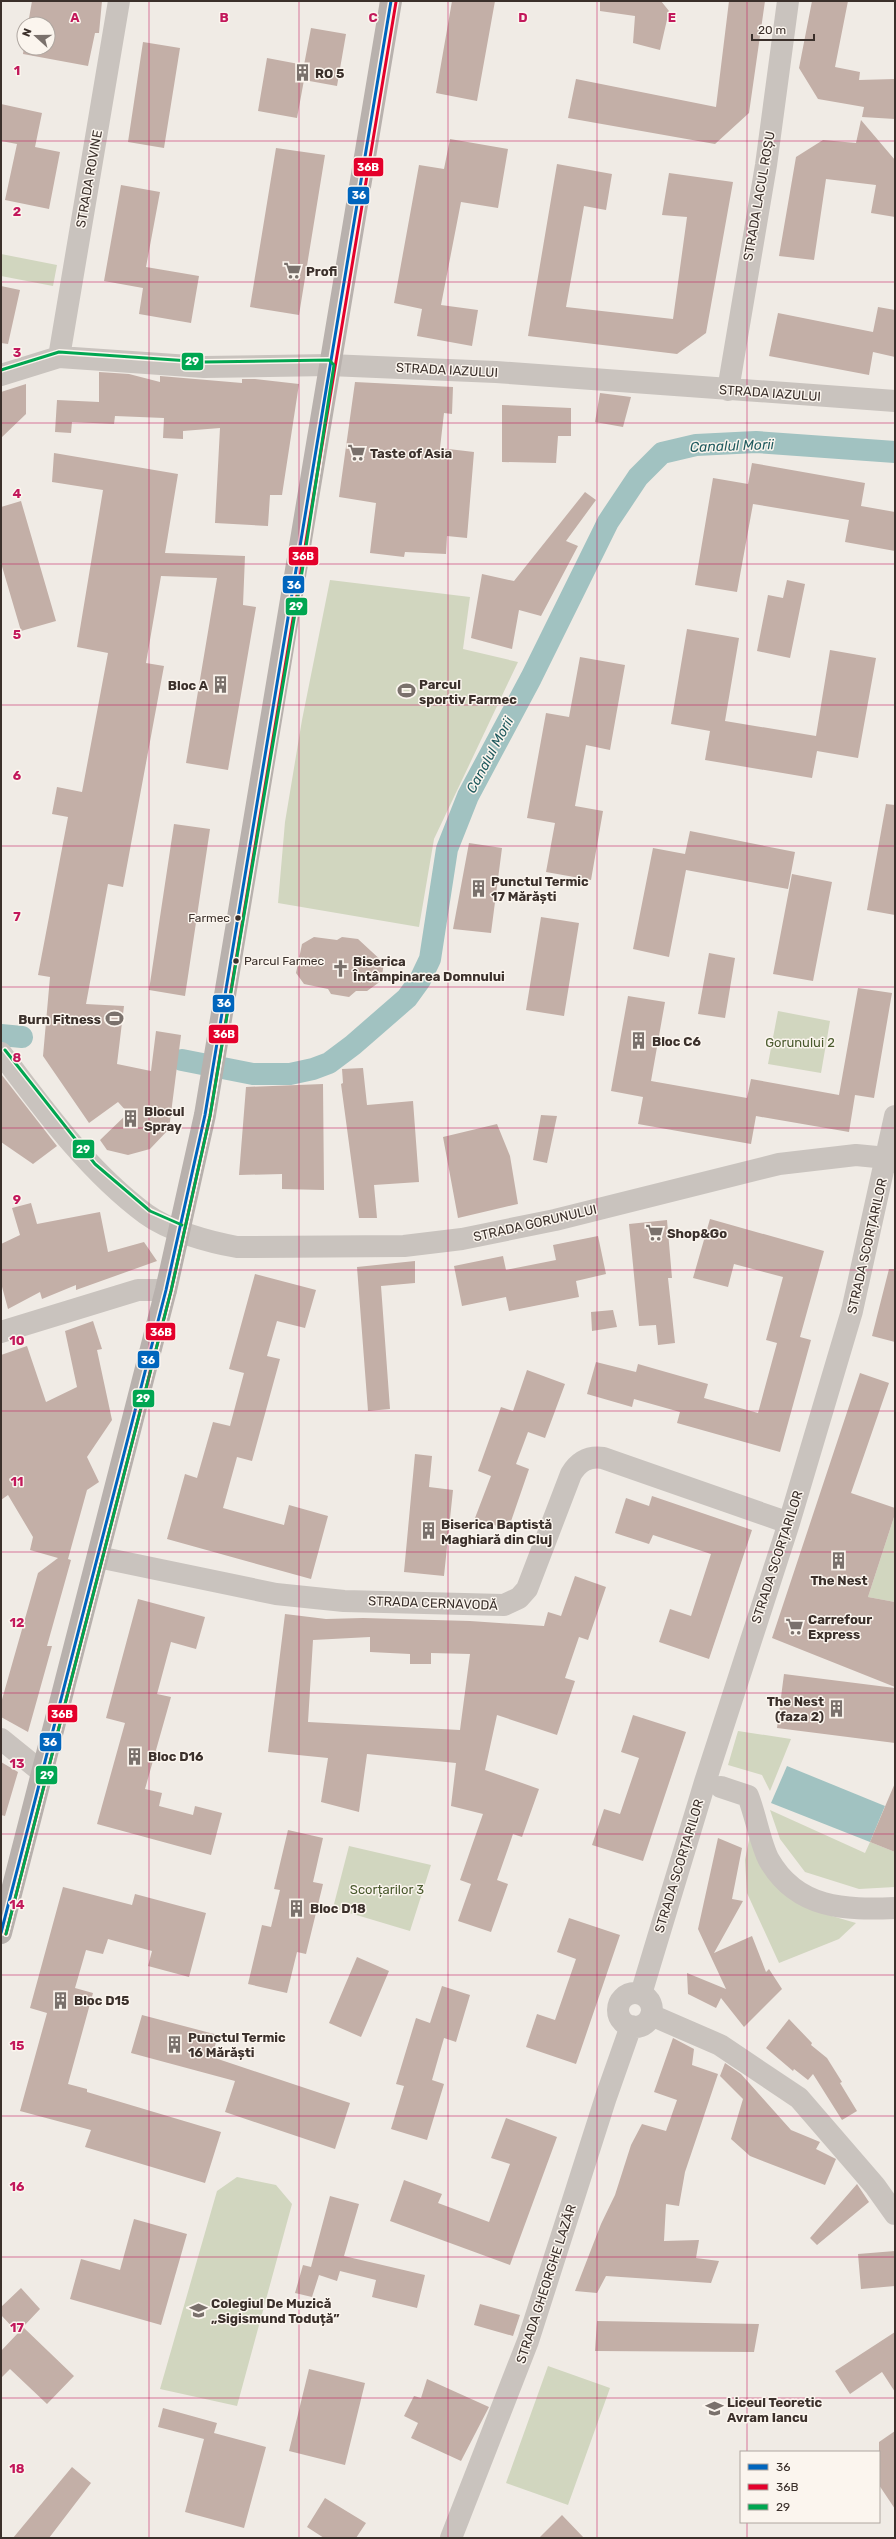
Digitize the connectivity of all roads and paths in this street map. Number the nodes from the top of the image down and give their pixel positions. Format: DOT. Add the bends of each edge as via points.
graph roads {
  1 [pos="119,1"];
  2 [pos="391,1"];
  3 [pos="788,1"];
  4 [pos="59,357"];
  5 [pos="329,365"];
  6 [pos="1,375"];
  7 [pos="728,390"];
  8 [pos="895,401"];
  9 [pos="1,1054"];
  10 [pos="895,1116"];
  11 [pos="891,1160"];
  12 [pos="180,1230"];
  13 [pos="166,1290"];
  14 [pos="1,1332"];
  15 [pos="789,1523"];
  16 [pos="98,1557"];
  17 [pos="1,1739"];
  18 [pos="43,1773"];
  19 [pos="721,1787"];
  20 [pos="895,1908"];
  21 [pos="1,1933"];
  22 [pos="641,1994"];
  23 [pos="651,2015"];
  24 [pos="631,2026"];
  25 [pos="895,2214"];
  26 [pos="451,2538"];
  1 -- 4 [label="street, STRADA ROVINE"];
  2 -- 5 [label="main road"];
  3 -- 7 [label="street, STRADA LACUL ROȘU" via="766,165"];
  4 -- 5 [label="street, STRADA IAZULUI" via="204,367"];
  4 -- 6 [label="street, STRADA IAZULUI"];
  5 -- 7 [label="street, STRADA IAZULUI" via="496,372"];
  5 -- 12 [label="main road" via="218,1043"];
  7 -- 8 [label="street, STRADA IAZULUI"];
  9 -- 12 [label="street, STRADA GORUNULUI" via="92,1167 147,1215"];
  10 -- 11 [label="street, STRADA SCORȚARILOR"];
  11 -- 12 [label="street, STRADA GORUNULUI" via="856,1155 779,1164 555,1220 462,1240 424,1244 237,1247 215,1243"];
  11 -- 15 [label="street, STRADA SCORȚARILOR" via="852,1311"];
  12 -- 13 [label="main road"];
  13 -- 14 [label="street" via="138,1290"];
  13 -- 16 [label="main road"];
  15 -- 16 [label="street, STRADA CERNAVODĂ" via="604,1458 593,1457 576,1466 571,1474 527,1589 504,1606 344,1601 276,1594"];
  15 -- 22 [label="street, STRADA SCORȚARILOR" via="705,1782"];
  16 -- 18 [label="main road"];
  17 -- 18 [label="street"];
  18 -- 21 [label="main road"];
  19 -- 20 [label="street" via="748,1796 769,1860 793,1890 820,1904 857,1910"];
  22 -- 23 [label="street" via="649,2000"];
  22 -- 24 [label="street" via="625,1996 619,2005 622,2020"];
  23 -- 24 [label="street" via="646,2023"];
  23 -- 25 [label="street" via="720,2045 799,2098"];
  24 -- 26 [label="street, STRADA GHEORGHE LAZĂR" via="530,2335"];
}
